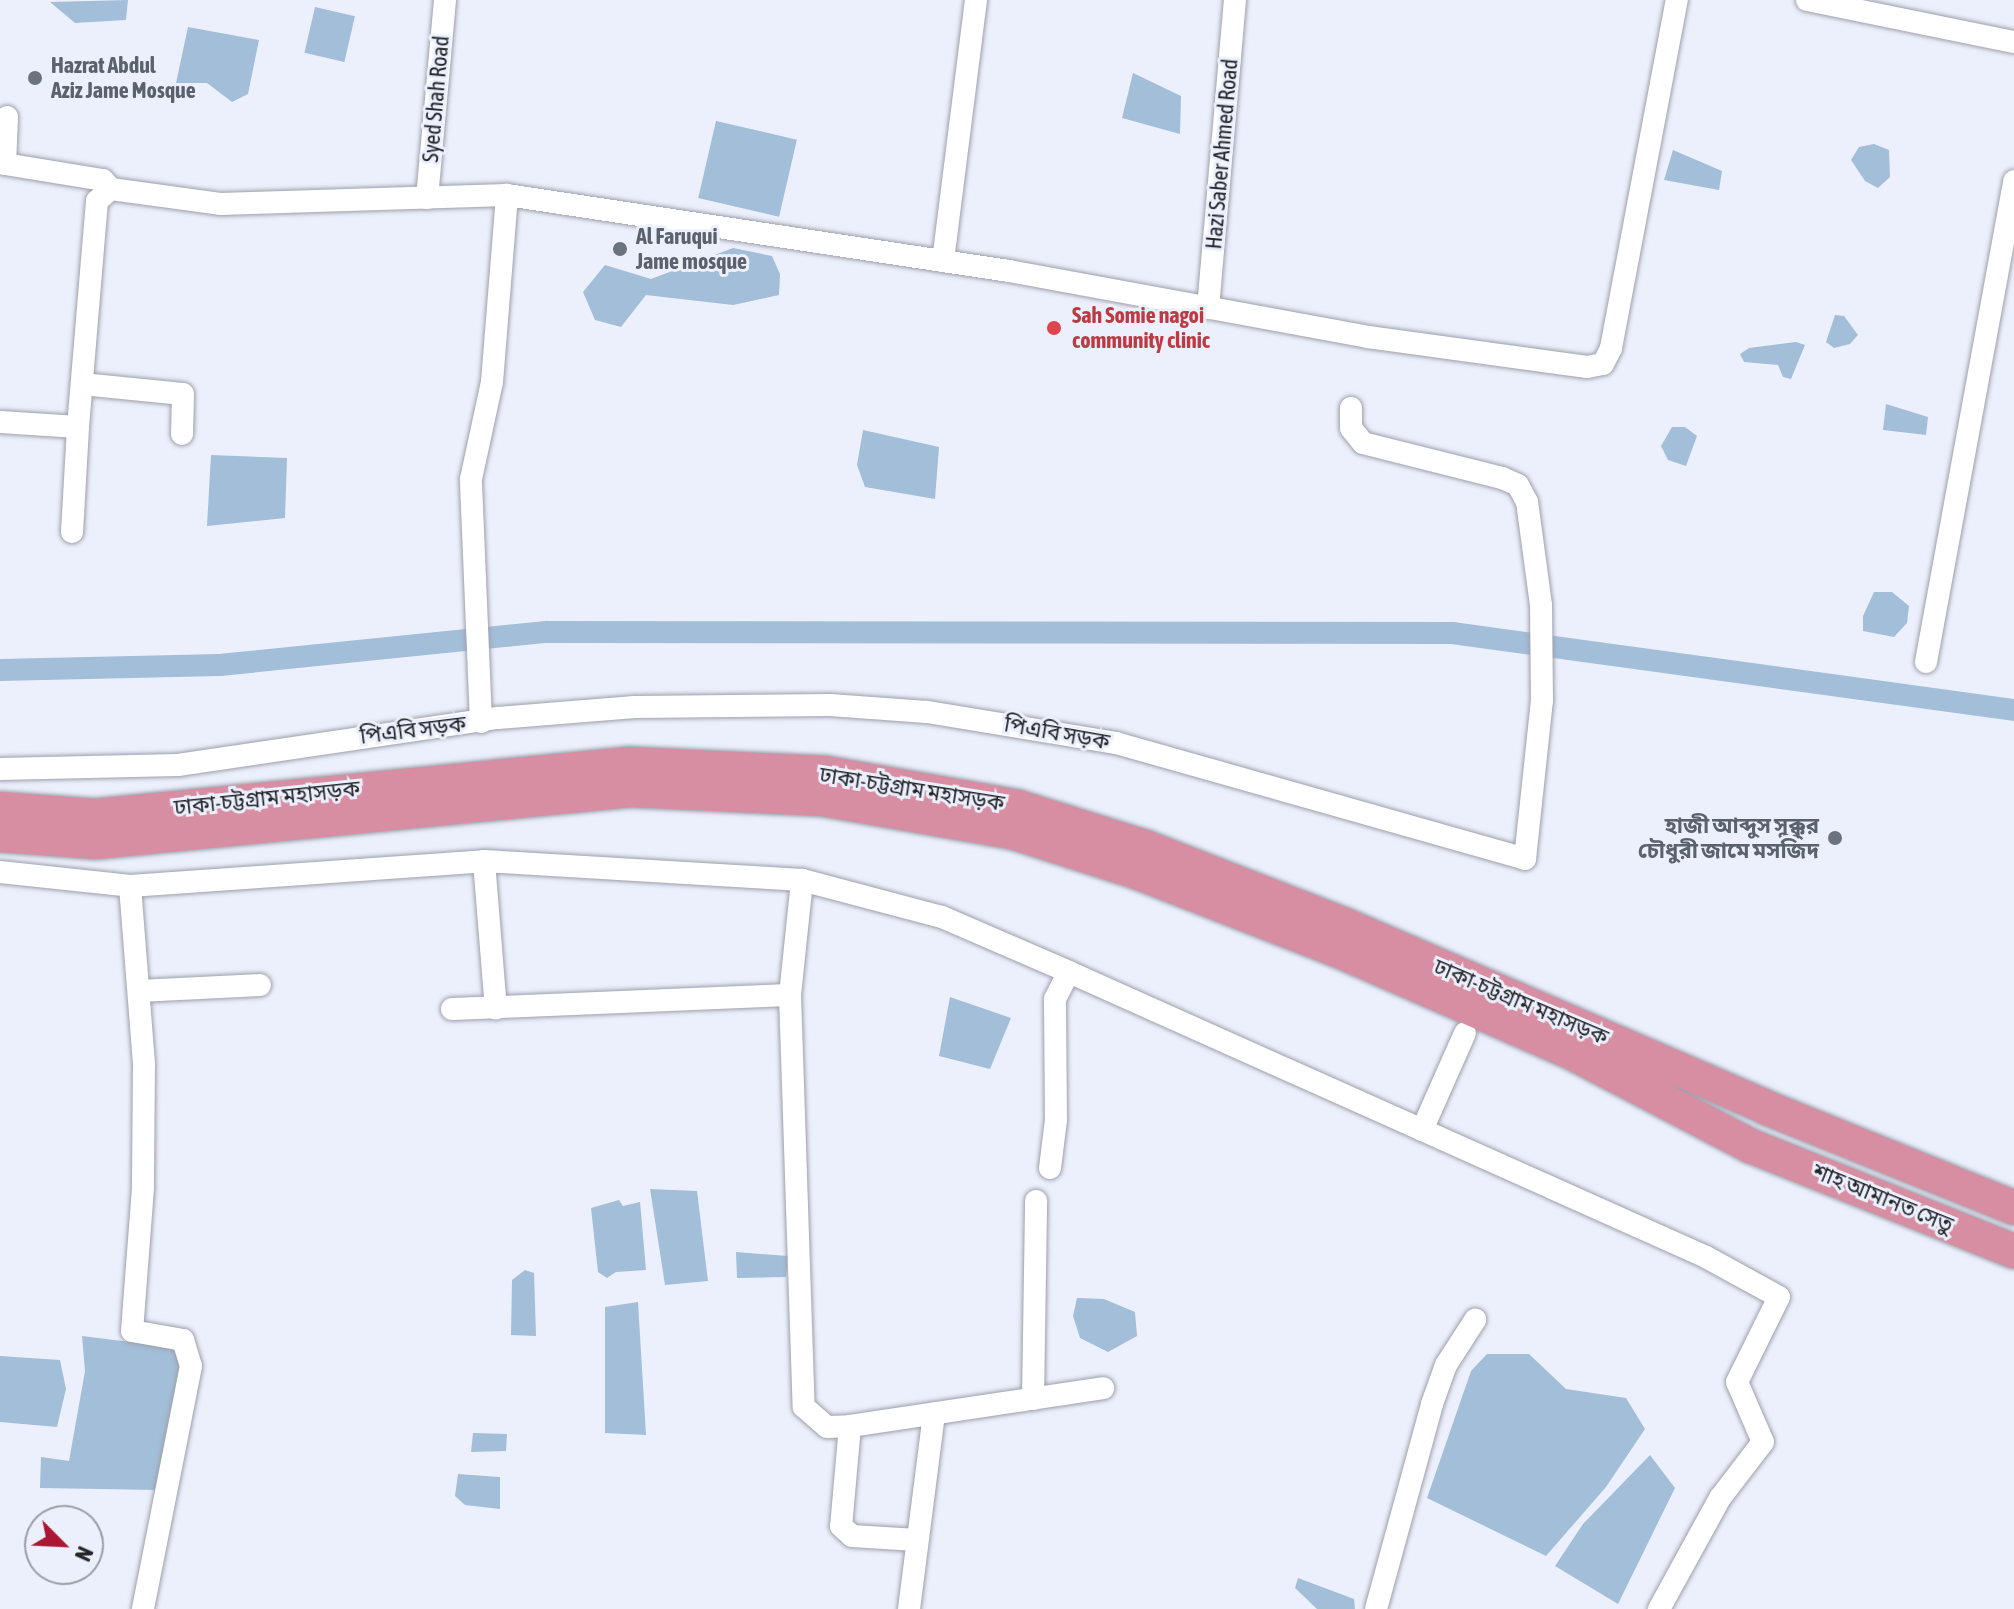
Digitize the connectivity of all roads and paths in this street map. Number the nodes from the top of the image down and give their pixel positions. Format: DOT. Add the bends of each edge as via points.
graph roads {
  1 [pos="445,0"];
  2 [pos="976,0"];
  3 [pos="1235,0"];
  4 [pos="1677,0"];
  5 [pos="1807,0"];
  6 [pos="2014,42"];
  7 [pos="7,117"];
  8 [pos="2014,181"];
  9 [pos="111,189"];
  10 [pos="507,195"];
  11 [pos="427,198"];
  12 [pos="943,261"];
  13 [pos="1208,308"];
  14 [pos="82,384"];
  15 [pos="1351,408"];
  16 [pos="0,422"];
  17 [pos="78,427"];
  18 [pos="182,434"];
  19 [pos="72,532"];
  20 [pos="1926,662"];
  21 [pos="481,722"];
  22 [pos="0,769"];
  23 [pos="0,809"];
  24 [pos="0,835"];
  25 [pos="484,861"];
  26 [pos="0,872"];
  27 [pos="802,880"];
  28 [pos="130,886"];
  29 [pos="1069,972"];
  30 [pos="260,985"];
  31 [pos="139,991"];
  32 [pos="790,995"];
  33 [pos="452,1009"];
  34 [pos="496,1009"];
  35 [pos="1465,1033"];
  36 [pos="1767,1108"];
  37 [pos="1422,1130"];
  38 [pos="1751,1146"];
  39 [pos="1050,1168"];
  40 [pos="1036,1201"];
  41 [pos="2014,1208"];
  42 [pos="2014,1251"];
  43 [pos="1475,1320"];
  44 [pos="1103,1388"];
  45 [pos="1033,1399"];
  46 [pos="934,1414"];
  47 [pos="850,1426"];
  48 [pos="917,1540"];
  49 [pos="143,1609"];
  50 [pos="909,1609"];
  51 [pos="1376,1609"];
  52 [pos="1659,1609"];
  1 -- 11 [label="street, Syed Shah Road"];
  2 -- 12 [label="street"];
  3 -- 13 [label="street, Hazi Saber Ahmed Road"];
  4 -- 13 [label="street" via="1611,348 1603,364 1587,367 1368,337"];
  5 -- 6 [label="street"];
  7 -- 9 [label="street" via="5,164 103,180"];
  8 -- 20 [label="street"];
  9 -- 11 [label="street" via="220,204"];
  9 -- 14 [label="street" via="97,201"];
  10 -- 11 [label="street"];
  10 -- 12 [label="street"];
  10 -- 21 [label="street" via="492,382 471,479"];
  12 -- 13 [label="street"];
  14 -- 17 [label="street"];
  14 -- 18 [label="street" via="183,394"];
  15 -- 21 [label="street, পিএবি সড়ক" via="1351,428 1363,443 1518,485 1527,502 1541,605 1542,701 1525,859 1116,743 927,712 706,703"];
  16 -- 17 [label="street"];
  17 -- 19 [label="street"];
  21 -- 22 [label="street, পিএবি সড়ক" via="178,765"];
  23 -- 36 [label="highway, ঢাকা-চট্টগ্রাম মহাসড়ক" via="95,816 629,764 825,773 1018,807 1145,847 1345,925"];
  24 -- 38 [label="highway, ঢাকা-চট্টগ্রাম মহাসড়ক" via="96,842 630,790 822,799 1012,832 1137,872 1335,949 1569,1051"];
  25 -- 27 [label="street"];
  25 -- 28 [label="street"];
  25 -- 34 [label="street"];
  26 -- 28 [label="street"];
  27 -- 29 [label="street" via="942,917"];
  27 -- 32 [label="street"];
  28 -- 31 [label="street"];
  29 -- 37 [label="street"];
  29 -- 39 [label="street" via="1055,999 1056,1120"];
  30 -- 31 [label="street"];
  31 -- 49 [label="street" via="143,1188 132,1331 183,1340 191,1366"];
  32 -- 34 [label="street"];
  32 -- 47 [label="street" via="804,1407 827,1427"];
  33 -- 34 [label="street"];
  35 -- 37 [label="street"];
  36 -- 41 [label="highway, শাহ আমানত সেতু"];
  37 -- 52 [label="street" via="1706,1257 1779,1297 1737,1382 1763,1442 1720,1498"];
  38 -- 42 [label="highway, শাহ আমানত সেতু"];
  40 -- 45 [label="street"];
  43 -- 51 [label="street" via="1446,1365 1432,1404"];
  44 -- 45 [label="street"];
  45 -- 46 [label="street"];
  46 -- 47 [label="street"];
  46 -- 48 [label="street"];
  47 -- 48 [label="street" via="841,1526 852,1536"];
  48 -- 50 [label="street"];
}
